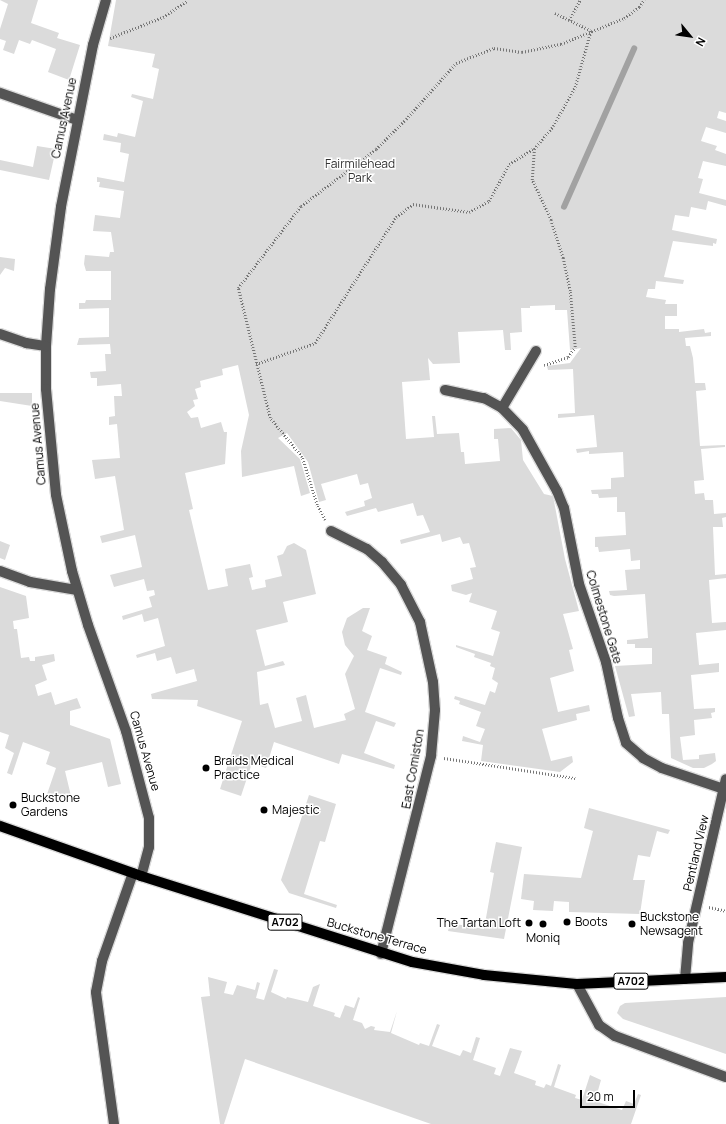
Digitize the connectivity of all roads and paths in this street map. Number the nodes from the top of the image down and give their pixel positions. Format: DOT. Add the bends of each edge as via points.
graph roads {
  1 [pos="106,0"];
  2 [pos="188,0"];
  3 [pos="580,0"];
  4 [pos="644,0"];
  5 [pos="555,13"];
  6 [pos="569,20"];
  7 [pos="591,30"];
  8 [pos="93,45"];
  9 [pos="0,93"];
  10 [pos="77,120"];
  11 [pos="534,149"];
  12 [pos="0,334"];
  13 [pos="46,346"];
  14 [pos="536,351"];
  15 [pos="256,364"];
  16 [pos="525,370"];
  17 [pos="445,390"];
  18 [pos="502,408"];
  19 [pos="331,531"];
  20 [pos="0,571"];
  21 [pos="77,590"];
  22 [pos="431,756"];
  23 [pos="575,778"];
  24 [pos="725,784"];
  25 [pos="0,826"];
  26 [pos="137,874"];
  27 [pos="381,954"];
  28 [pos="726,977"];
  29 [pos="685,980"];
  30 [pos="577,984"];
  31 [pos="726,1077"];
  32 [pos="114,1124"];
  1 -- 8 [label="street, Camus Avenue"];
  2 -- 8 [label="path" via="163,17"];
  3 -- 6 [label="path"];
  4 -- 7 [label="path" via="624,18"];
  5 -- 6 [label="path"];
  6 -- 7 [label="path"];
  7 -- 11 [label="path" via="574,87 553,126"];
  7 -- 15 [label="path" via="560,44 522,52 494,48 456,62 376,149 301,206 238,288"];
  8 -- 10 [label="street, Camus Avenue"];
  9 -- 10 [label="street"];
  10 -- 13 [label="street, Camus Avenue" via="57,232"];
  11 -- 15 [label="path" via="509,164 489,201 469,212 413,204 396,216 315,343"];
  11 -- 16 [label="path" via="532,180 551,220 563,258 575,347 564,359"];
  12 -- 13 [label="street" via="26,343"];
  13 -- 21 [label="street, Camus Avenue" via="51,453 61,522"];
  14 -- 16 [label="street"];
  15 -- 19 [label="path" via="270,418 302,457 317,505"];
  16 -- 18 [label="street"];
  17 -- 18 [label="street, Colmestone Gate" via="484,398"];
  18 -- 24 [label="street, Colmestone Gate" via="523,430 564,508 579,584 606,662 626,743 643,758 662,768"];
  19 -- 22 [label="street, East Comiston" via="352,540 382,562 401,585 416,611 433,682"];
  20 -- 21 [label="street" via="30,582"];
  21 -- 26 [label="street, Camus Avenue" via="126,731 149,818 149,847"];
  22 -- 23 [label="path"];
  22 -- 27 [label="street, East Comiston"];
  24 -- 29 [label="street, Pentland View" via="688,943"];
  25 -- 26 [label="main road, Buckstone Terrace / A702"];
  26 -- 27 [label="main road, Buckstone Terrace / A702"];
  26 -- 32 [label="street" via="102,961 97,984 97,1011"];
  27 -- 30 [label="main road, Buckstone Terrace / A702" via="484,976"];
  28 -- 29 [label="main road, A702"];
  29 -- 30 [label="main road, A702"];
  30 -- 31 [label="street" via="599,1026 615,1036"];
}
